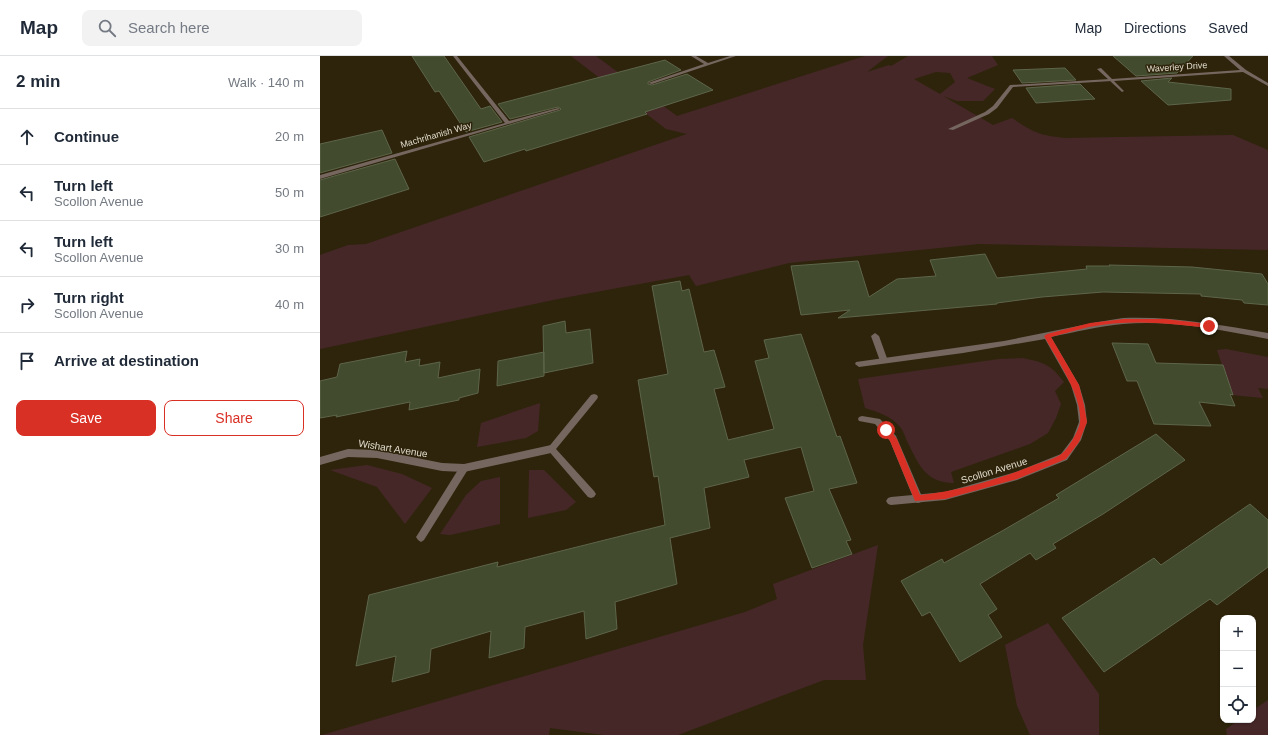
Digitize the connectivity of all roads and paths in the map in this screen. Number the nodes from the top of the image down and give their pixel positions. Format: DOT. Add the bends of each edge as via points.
graph roads {
  1 [pos="455,56"];
  2 [pos="693,56"];
  3 [pos="734,56"];
  4 [pos="1226,56"];
  5 [pos="706,64"];
  6 [pos="1099,69"];
  7 [pos="1244,71"];
  8 [pos="1110,80"];
  9 [pos="650,83"];
  10 [pos="1268,85"];
  11 [pos="1122,91"];
  12 [pos="558,109"];
  13 [pos="508,123"];
  14 [pos="951,129"];
  15 [pos="320,178"];
  16 [pos="876,336"];
  17 [pos="1047,336"];
  18 [pos="1268,336"];
  19 [pos="884,361"];
  20 [pos="859,364"];
  21 [pos="594,397"];
  22 [pos="862,420"];
  23 [pos="551,449"];
  24 [pos="320,461"];
  25 [pos="464,468"];
  26 [pos="591,494"];
  27 [pos="918,499"];
  28 [pos="891,501"];
  29 [pos="421,537"];
  1 -- 13 [label="street"];
  2 -- 5 [label="street"];
  3 -- 5 [label="street"];
  4 -- 7 [label="street"];
  5 -- 9 [label="street"];
  6 -- 8 [label="street"];
  7 -- 8 [label="street, Waverley Drive"];
  7 -- 10 [label="street"];
  8 -- 11 [label="street"];
  8 -- 14 [label="street, Waverley Drive" via="1012,86 987,113"];
  12 -- 13 [label="street, Machrihanish Way"];
  13 -- 15 [label="street, Machrihanish Way"];
  16 -- 19 [label="street"];
  17 -- 18 [label="street" via="1090,325 1124,321 1165,321"];
  17 -- 19 [label="street" via="978,349"];
  17 -- 27 [label="street, Scollon Avenue" via="1075,385 1081,405 1083,422 1077,440 1064,457 1017,476 945,496"];
  19 -- 20 [label="street"];
  21 -- 23 [label="street"];
  22 -- 27 [label="street" via="876,421 893,439"];
  23 -- 25 [label="street, Wishart Avenue"];
  23 -- 26 [label="street"];
  24 -- 25 [label="street, Wishart Avenue" via="348,453 376,454 442,467"];
  25 -- 29 [label="street"];
  27 -- 28 [label="street, Scollon Avenue"];
}
